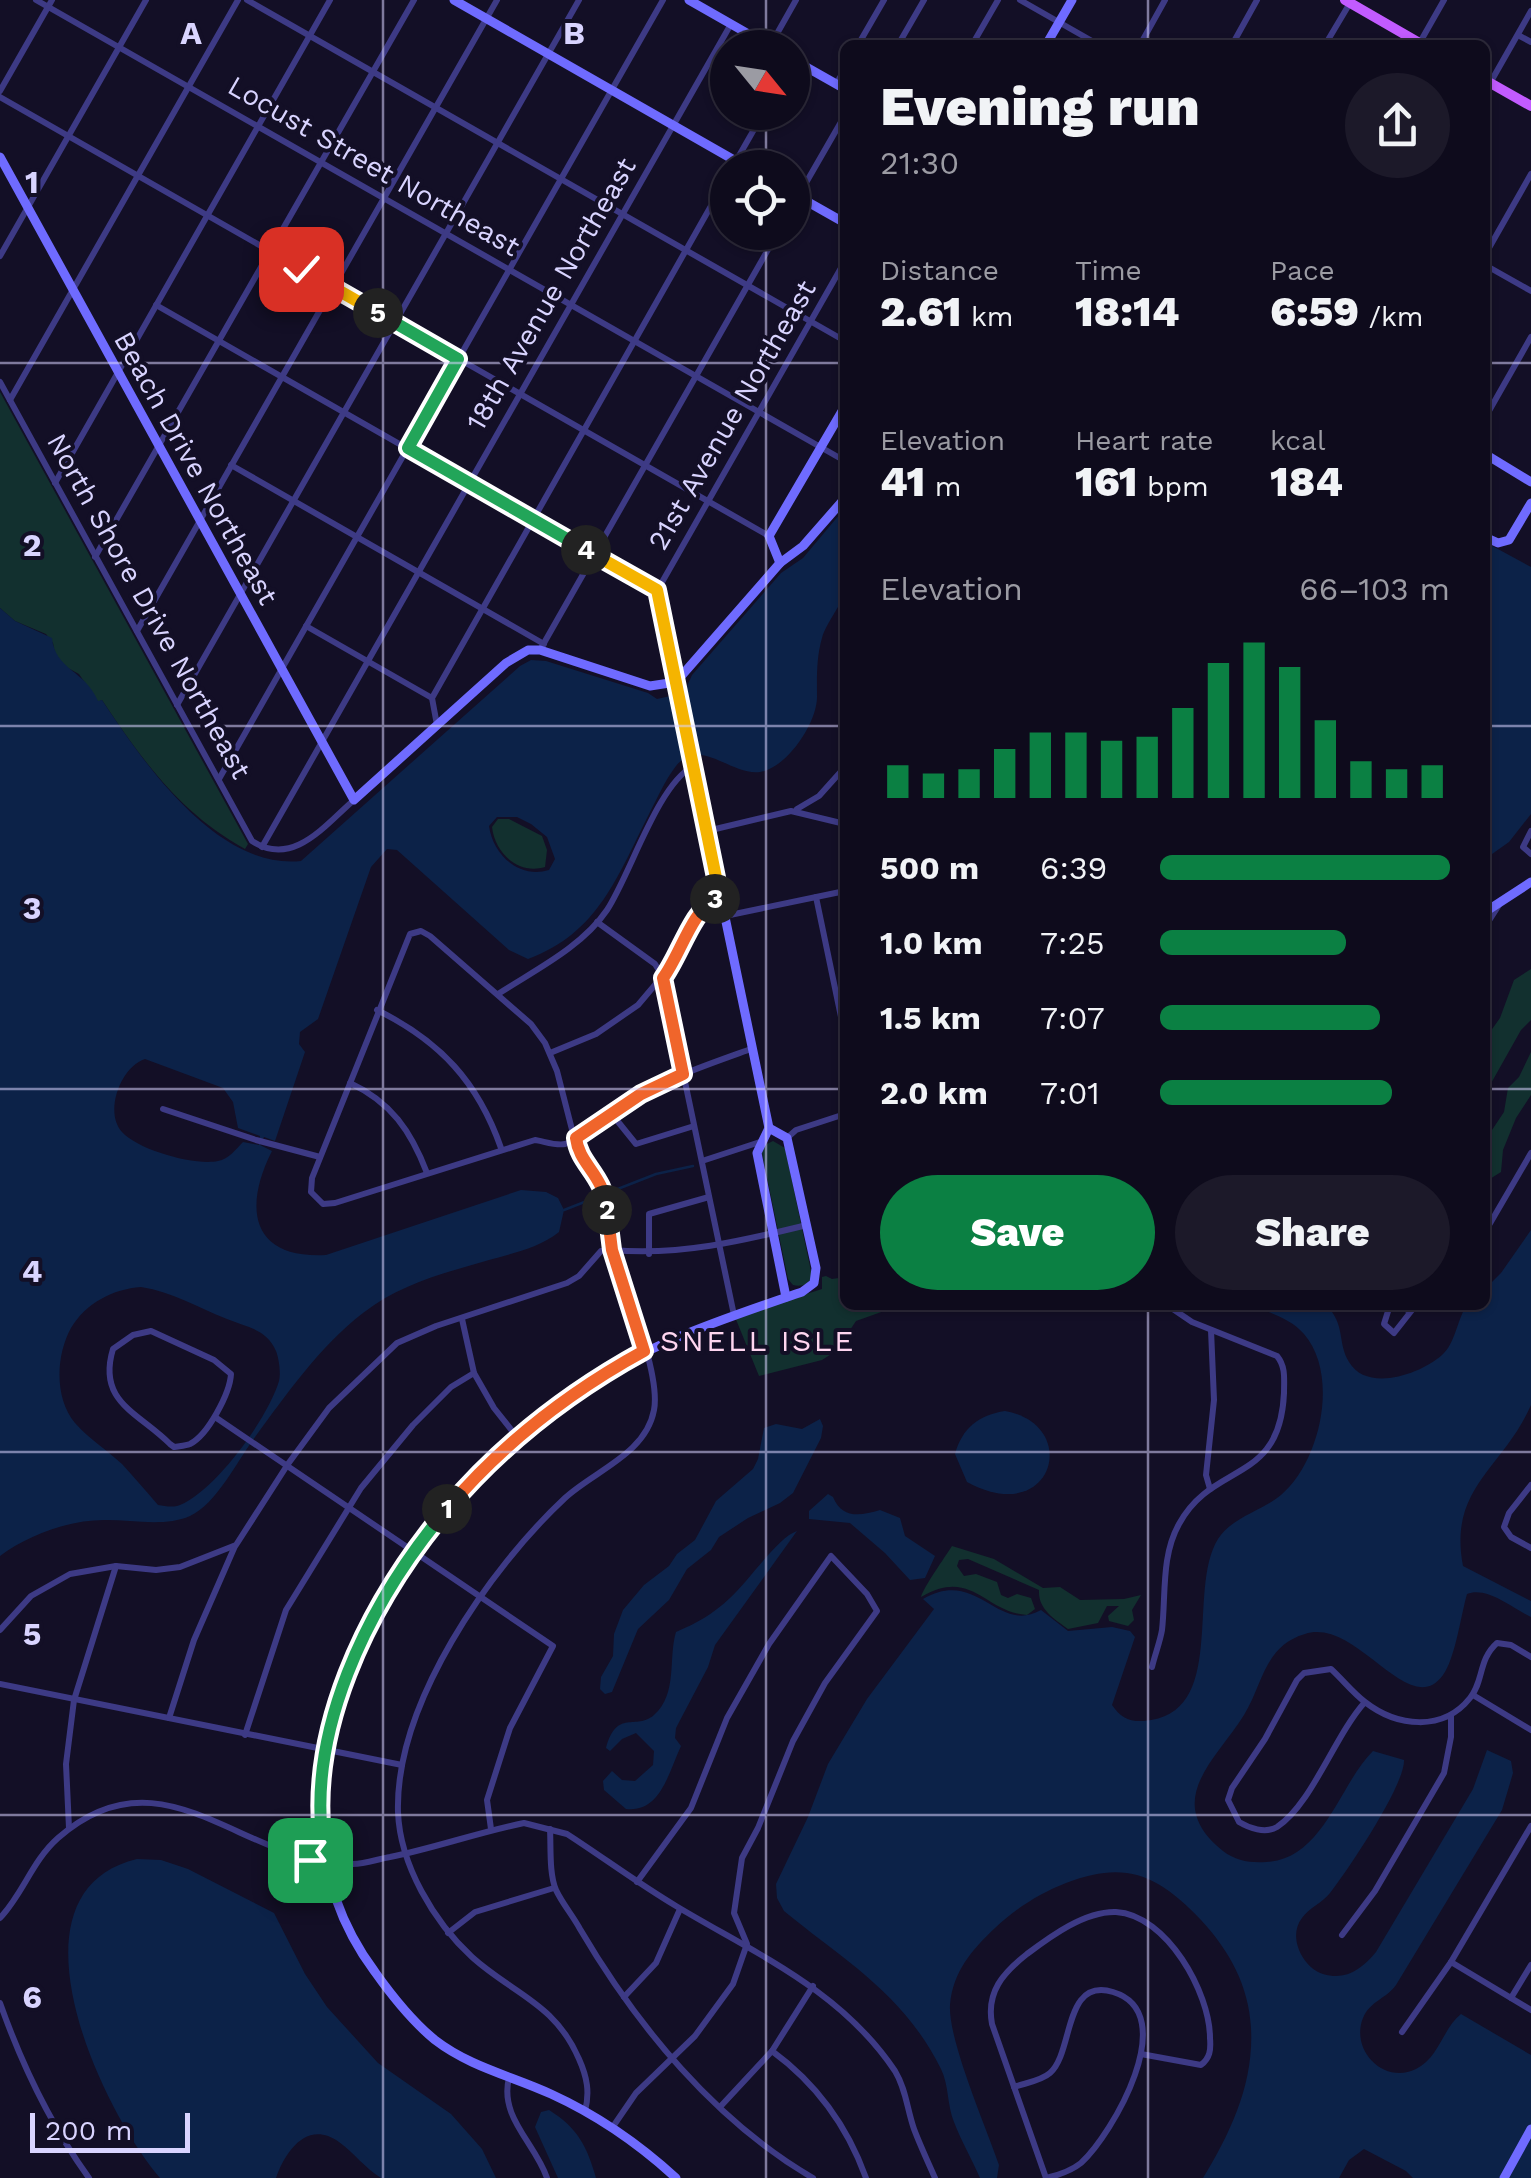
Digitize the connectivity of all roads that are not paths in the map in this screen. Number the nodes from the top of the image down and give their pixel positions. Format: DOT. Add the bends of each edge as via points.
graph roads {
  1 [pos="36,0"];
  2 [pos="146,0"];
  3 [pos="238,0"];
  4 [pos="247,0"];
  5 [pos="330,0"];
  6 [pos="414,0"];
  7 [pos="454,0"];
  8 [pos="497,0"];
  9 [pos="579,0"];
  10 [pos="663,0"];
  11 [pos="689,0"];
  12 [pos="796,0"];
  13 [pos="884,0"];
  14 [pos="924,0"];
  15 [pos="998,0"];
  16 [pos="1020,0"];
  17 [pos="1072,0"];
  18 [pos="1165,0"];
  19 [pos="1257,0"];
  20 [pos="1444,0"];
  21 [pos="1349,1"];
  22 [pos="701,3"];
  23 [pos="50,4"];
  24 [pos="1531,11"];
  25 [pos="486,18"];
  26 [pos="1059,22"];
  27 [pos="731,24"];
  28 [pos="742,30"];
  29 [pos="781,30"];
  30 [pos="1518,35"];
  31 [pos="310,36"];
  32 [pos="861,40"];
  33 [pos="901,40"];
  34 [pos="975,40"];
  35 [pos="1049,40"];
  36 [pos="1090,40"];
  37 [pos="1143,40"];
  38 [pos="1235,40"];
  39 [pos="1329,40"];
  40 [pos="1413,40"];
  41 [pos="1422,40"];
  42 [pos="1531,42"];
  43 [pos="119,47"];
  44 [pos="548,54"];
  45 [pos="810,69"];
  46 [pos="373,72"];
  47 [pos="1490,80"];
  48 [pos="840,85"];
  49 [pos="1490,86"];
  50 [pos="188,87"];
  51 [pos="612,90"];
  52 [pos="0,94"];
  53 [pos="1531,106"];
  54 [pos="436,108"];
  55 [pos="840,124"];
  56 [pos="674,125"];
  57 [pos="258,126"];
  58 [pos="68,136"];
  59 [pos="497,143"];
  60 [pos="712,150"];
  61 [pos="0,157"];
  62 [pos="321,162"];
  63 [pos="810,172"];
  64 [pos="1531,174"];
  65 [pos="138,176"];
  66 [pos="561,179"];
  67 [pos="384,198"];
  68 [pos="810,203"];
  69 [pos="710,206"];
  70 [pos="27,208"];
  71 [pos="623,214"];
  72 [pos="208,216"];
  73 [pos="840,220"];
  74 [pos="446,234"];
  75 [pos="1490,246"];
  76 [pos="684,250"];
  77 [pos="768,250"];
  78 [pos="270,252"];
  79 [pos="0,256"];
  80 [pos="1490,268"];
  81 [pos="509,270"];
  82 [pos="840,270"];
  83 [pos="748,286"];
  84 [pos="333,287"];
  85 [pos="74,289"];
  86 [pos="1531,292"];
  87 [pos="156,305"];
  88 [pos="571,305"];
  89 [pos="395,322"];
  90 [pos="810,322"];
  91 [pos="1531,337"];
  92 [pos="840,338"];
  93 [pos="220,341"];
  94 [pos="634,341"];
  95 [pos="458,359"];
  96 [pos="118,373"];
  97 [pos="696,376"];
  98 [pos="282,377"];
  99 [pos="0,382"];
  100 [pos="520,394"];
  101 [pos="10,400"];
  102 [pos="1490,409"];
  103 [pos="344,412"];
  104 [pos="759,412"];
  105 [pos="840,415"];
  106 [pos="584,430"];
  107 [pos="159,447"];
  108 [pos="408,448"];
  109 [pos="822,448"];
  110 [pos="1490,457"];
  111 [pos="840,458"];
  112 [pos="232,466"];
  113 [pos="646,466"];
  114 [pos="1528,478"];
  115 [pos="55,482"];
  116 [pos="469,484"];
  117 [pos="293,501"];
  118 [pos="708,501"];
  119 [pos="1531,503"];
  120 [pos="840,504"];
  121 [pos="532,519"];
  122 [pos="200,521"];
  123 [pos="769,536"];
  124 [pos="357,537"];
  125 [pos="1490,539"];
  126 [pos="594,555"];
  127 [pos="94,557"];
  128 [pos="780,563"];
  129 [pos="418,572"];
  130 [pos="657,590"];
  131 [pos="240,595"];
  132 [pos="482,608"];
  133 [pos="306,626"];
  134 [pos="137,631"];
  135 [pos="542,646"];
  136 [pos="368,662"];
  137 [pos="281,669"];
  138 [pos="676,682"];
  139 [pos="432,698"];
  140 [pos="177,705"];
  141 [pos="437,724"];
  142 [pos="321,744"];
  143 [pos="693,766"];
  144 [pos="840,773"];
  145 [pos="219,779"];
  146 [pos="354,800"];
  147 [pos="791,811"];
  148 [pos="840,823"];
  149 [pos="706,831"];
  150 [pos="1529,835"];
  151 [pos="262,847"];
  152 [pos="1531,854"];
  153 [pos="1531,882"];
  154 [pos="840,892"];
  155 [pos="720,897"];
  156 [pos="816,897"];
  157 [pos="1500,905"];
  158 [pos="1490,910"];
  159 [pos="724,916"];
  160 [pos="1490,920"];
  161 [pos="597,922"];
  162 [pos="663,978"];
  163 [pos="498,994"];
  164 [pos="377,1010"];
  165 [pos="840,1012"];
  166 [pos="751,1048"];
  167 [pos="550,1053"];
  168 [pos="683,1074"];
  169 [pos="350,1083"];
  170 [pos="163,1109"];
  171 [pos="611,1113"];
  172 [pos="840,1116"];
  173 [pos="694,1126"];
  174 [pos="769,1128"];
  175 [pos="576,1138"];
  176 [pos="787,1138"];
  177 [pos="760,1142"];
  178 [pos="562,1145"];
  179 [pos="500,1148"];
  180 [pos="578,1153"];
  181 [pos="1531,1153"];
  182 [pos="320,1157"];
  183 [pos="702,1161"];
  184 [pos="427,1173"];
  185 [pos="709,1197"];
  186 [pos="1490,1223"];
  187 [pos="807,1225"];
  188 [pos="773,1234"];
  189 [pos="718,1246"];
  190 [pos="612,1250"];
  191 [pos="649,1254"];
  192 [pos="786,1297"];
  193 [pos="1172,1310"];
  194 [pos="1391,1310"];
  195 [pos="1412,1310"];
  196 [pos="734,1314"];
  197 [pos="462,1319"];
  198 [pos="1211,1330"];
  199 [pos="644,1351"];
  200 [pos="474,1374"];
  201 [pos="215,1417"];
  202 [pos="517,1437"];
  203 [pos="288,1464"];
  204 [pos="1531,1486"];
  205 [pos="1210,1489"];
  206 [pos="349,1510"];
  207 [pos="236,1545"];
  208 [pos="1531,1548"];
  209 [pos="414,1554"];
  210 [pos="116,1566"];
  211 [pos="479,1598"];
  212 [pos="0,1630"];
  213 [pos="1531,1657"];
  214 [pos="1152,1667"];
  215 [pos="0,1684"];
  216 [pos="1473,1695"];
  217 [pos="74,1700"];
  218 [pos="1364,1702"];
  219 [pos="1451,1715"];
  220 [pos="169,1718"];
  221 [pos="1531,1730"];
  222 [pos="245,1735"];
  223 [pos="326,1751"];
  224 [pos="402,1766"];
  225 [pos="1531,1826"];
  226 [pos="69,1829"];
  227 [pos="550,1829"];
  228 [pos="491,1830"];
  229 [pos="408,1853"];
  230 [pos="326,1862"];
  231 [pos="636,1882"];
  232 [pos="554,1888"];
  233 [pos="680,1909"];
  234 [pos="0,1918"];
  235 [pos="448,1933"];
  236 [pos="1342,1935"];
  237 [pos="747,1944"];
  238 [pos="1452,1962"];
  239 [pos="1531,1965"];
  240 [pos="813,1986"];
  241 [pos="624,1997"];
  242 [pos="1511,1998"];
  243 [pos="0,2002"];
  244 [pos="1531,2010"];
  245 [pos="1402,2032"];
  246 [pos="772,2052"];
  247 [pos="1141,2054"];
  248 [pos="672,2057"];
  249 [pos="509,2078"];
  250 [pos="1014,2086"];
  251 [pos="720,2107"];
  252 [pos="584,2110"];
  253 [pos="612,2128"];
  254 [pos="1531,2129"];
  255 [pos="89,2178"];
  256 [pos="547,2178"];
  257 [pos="676,2178"];
  258 [pos="813,2178"];
  259 [pos="866,2178"];
  260 [pos="935,2178"];
  261 [pos="1046,2178"];
  262 [pos="1504,2178"];
  1 -- 23 [label="street, Locust Street Northeast"];
  2 -- 43 [label="street"];
  3 -- 50 [label="street"];
  4 -- 31 [label="street"];
  5 -- 31 [label="street"];
  6 -- 46 [label="street"];
  7 -- 25 [label="street"];
  8 -- 25 [label="street"];
  9 -- 44 [label="street"];
  10 -- 51 [label="street"];
  11 -- 22 [label="street"];
  12 -- 29 [label="street"];
  13 -- 32 [label="street"];
  14 -- 33 [label="street"];
  15 -- 34 [label="street"];
  16 -- 26 [label="street"];
  17 -- 26 [label="street"];
  18 -- 37 [label="street"];
  19 -- 38 [label="street"];
  20 -- 41 [label="street"];
  21 -- 39 [label="street"];
  21 -- 40 [label="main road"];
  22 -- 27 [label="street"];
  23 -- 43 [label="street, Locust Street Northeast"];
  23 -- 52 [label="street"];
  24 -- 30 [label="street"];
  25 -- 44 [label="street"];
  25 -- 54 [label="street"];
  26 -- 35 [label="street"];
  26 -- 36 [label="street"];
  27 -- 28 [label="street"];
  27 -- 56 [label="street, 18th Avenue Northeast"];
  30 -- 42 [label="street"];
  30 -- 47 [label="street"];
  31 -- 46 [label="street"];
  31 -- 57 [label="street"];
  43 -- 50 [label="street, Locust Street Northeast"];
  43 -- 58 [label="street"];
  44 -- 51 [label="street"];
  44 -- 59 [label="street"];
  45 -- 48 [label="street"];
  46 -- 54 [label="street"];
  46 -- 62 [label="street"];
  49 -- 53 [label="main road"];
  50 -- 57 [label="street, Locust Street Northeast"];
  50 -- 65 [label="street"];
  51 -- 56 [label="street"];
  51 -- 66 [label="street"];
  52 -- 58 [label="street"];
  54 -- 59 [label="street"];
  54 -- 67 [label="street"];
  55 -- 63 [label="street"];
  56 -- 60 [label="street"];
  56 -- 71 [label="street, 18th Avenue Northeast"];
  57 -- 62 [label="street, Locust Street Northeast"];
  57 -- 72 [label="street"];
  58 -- 65 [label="street"];
  58 -- 70 [label="street"];
  59 -- 66 [label="street"];
  59 -- 74 [label="street"];
  61 -- 70 [label="street, Beach Drive Northeast"];
  62 -- 67 [label="street, Locust Street Northeast"];
  62 -- 78 [label="street"];
  64 -- 75 [label="street"];
  65 -- 72 [label="street"];
  65 -- 85 [label="street"];
  66 -- 71 [label="street"];
  66 -- 81 [label="street"];
  67 -- 74 [label="street, Locust Street Northeast"];
  67 -- 84 [label="street"];
  68 -- 73 [label="street"];
  69 -- 76 [label="street"];
  70 -- 79 [label="street"];
  70 -- 85 [label="street, Beach Drive Northeast"];
  71 -- 76 [label="street"];
  71 -- 88 [label="street, 18th Avenue Northeast"];
  72 -- 78 [label="street"];
  72 -- 87 [label="street"];
  74 -- 81 [label="street, Locust Street Northeast"];
  74 -- 89 [label="street"];
  76 -- 83 [label="street"];
  76 -- 94 [label="street"];
  77 -- 83 [label="street"];
  78 -- 84 [label="street"];
  78 -- 93 [label="street"];
  80 -- 86 [label="street"];
  81 -- 88 [label="street, Locust Street Northeast"];
  81 -- 95 [label="street"];
  82 -- 90 [label="street, 21st Avenue Northeast"];
  83 -- 90 [label="street"];
  83 -- 97 [label="street"];
  84 -- 89 [label="street"];
  84 -- 98 [label="street"];
  85 -- 96 [label="street, Beach Drive Northeast"];
  85 -- 101 [label="street"];
  87 -- 93 [label="street"];
  87 -- 96 [label="street"];
  88 -- 94 [label="street, Locust Street Northeast"];
  88 -- 100 [label="street, 18th Avenue Northeast"];
  89 -- 95 [label="street"];
  89 -- 103 [label="street"];
  90 -- 92 [label="street"];
  90 -- 104 [label="street, 21st Avenue Northeast"];
  91 -- 102 [label="street"];
  93 -- 98 [label="street"];
  93 -- 107 [label="street"];
  94 -- 97 [label="street, Locust Street Northeast"];
  94 -- 106 [label="street"];
  95 -- 100 [label="street"];
  95 -- 108 [label="street"];
  96 -- 107 [label="street, Beach Drive Northeast"];
  96 -- 115 [label="street"];
  97 -- 104 [label="street, Locust Street Northeast"];
  97 -- 113 [label="street"];
  98 -- 103 [label="street"];
  98 -- 112 [label="street"];
  99 -- 101 [label="street, North Shore Drive Northeast"];
  100 -- 106 [label="street"];
  100 -- 116 [label="street, 18th Avenue Northeast"];
  101 -- 115 [label="street, North Shore Drive Northeast"];
  103 -- 108 [label="street"];
  103 -- 117 [label="street"];
  104 -- 109 [label="street, Locust Street Northeast"];
  104 -- 118 [label="street, 21st Avenue Northeast"];
  105 -- 109 [label="street"];
  106 -- 113 [label="street"];
  106 -- 121 [label="street"];
  107 -- 122 [label="street, Beach Drive Northeast"];
  107 -- 127 [label="street"];
  108 -- 116 [label="street"];
  108 -- 124 [label="street"];
  109 -- 111 [label="street, Locust Street Northeast"];
  109 -- 123 [label="street"];
  110 -- 114 [label="street"];
  112 -- 117 [label="street"];
  112 -- 122 [label="street"];
  113 -- 118 [label="street"];
  113 -- 126 [label="street"];
  115 -- 127 [label="street, North Shore Drive Northeast"];
  116 -- 121 [label="street"];
  116 -- 129 [label="street, 18th Avenue Northeast"];
  117 -- 124 [label="street"];
  117 -- 131 [label="street"];
  118 -- 123 [label="street"];
  118 -- 130 [label="street, 21st Avenue Northeast"];
  119 -- 125 [label="street" via="1509,540"];
  120 -- 128 [label="street"];
  121 -- 126 [label="street"];
  121 -- 132 [label="street"];
  122 -- 131 [label="street, Beach Drive Northeast"];
  122 -- 134 [label="street"];
  123 -- 128 [label="street"];
  124 -- 129 [label="street"];
  124 -- 133 [label="street"];
  126 -- 130 [label="street"];
  126 -- 135 [label="street"];
  127 -- 134 [label="street, North Shore Drive Northeast"];
  128 -- 138 [label="street"];
  129 -- 132 [label="street"];
  129 -- 136 [label="street, 18th Avenue Northeast"];
  130 -- 138 [label="street"];
  131 -- 137 [label="street, Beach Drive Northeast"];
  131 -- 140 [label="street"];
  132 -- 135 [label="street"];
  132 -- 139 [label="street"];
  133 -- 136 [label="street"];
  133 -- 137 [label="street"];
  134 -- 140 [label="street, North Shore Drive Northeast"];
  135 -- 138 [label="street" via="642,684"];
  135 -- 141 [label="street" via="514,657"];
  136 -- 139 [label="street"];
  136 -- 142 [label="street, 18th Avenue Northeast"];
  137 -- 142 [label="street, Beach Drive Northeast"];
  137 -- 145 [label="street"];
  138 -- 143 [label="street"];
  139 -- 141 [label="street"];
  140 -- 145 [label="street, North Shore Drive Northeast"];
  141 -- 146 [label="street"];
  142 -- 146 [label="street, Beach Drive Northeast"];
  142 -- 151 [label="street, 18th Avenue Northeast"];
  143 -- 149 [label="street"];
  143 -- 161 [label="street" via="671,786"];
  144 -- 147 [label="street" via="819,796"];
  145 -- 151 [label="street, North Shore Drive Northeast"];
  146 -- 151 [label="street" via="300,846"];
  147 -- 148 [label="street"];
  147 -- 149 [label="street"];
  149 -- 155 [label="street"];
  150 -- 152 [label="street" via="1523,847"];
  153 -- 157 [label="street"];
  154 -- 156 [label="street"];
  155 -- 159 [label="street"];
  155 -- 162 [label="street" via="701,910"];
  156 -- 159 [label="street"];
  156 -- 165 [label="street"];
  157 -- 158 [label="street"];
  157 -- 160 [label="street"];
  159 -- 166 [label="street"];
  161 -- 162 [label="street" via="655,964"];
  161 -- 163 [label="street"];
  162 -- 167 [label="street" via="614,1023"];
  162 -- 168 [label="street"];
  163 -- 164 [label="street" via="416,931 401,948"];
  163 -- 167 [label="street"];
  164 -- 169 [label="street"];
  164 -- 179 [label="street" via="454,1063 485,1108"];
  166 -- 168 [label="street"];
  166 -- 174 [label="street"];
  167 -- 175 [label="street"];
  168 -- 171 [label="street"];
  168 -- 173 [label="street"];
  169 -- 182 [label="street"];
  169 -- 184 [label="street" via="397,1116"];
  170 -- 182 [label="street"];
  171 -- 173 [label="street" via="636,1144"];
  171 -- 175 [label="street"];
  172 -- 176 [label="street"];
  173 -- 183 [label="street"];
  174 -- 176 [label="street"];
  174 -- 177 [label="street"];
  175 -- 178 [label="street"];
  175 -- 180 [label="street"];
  176 -- 187 [label="street"];
  177 -- 183 [label="street"];
  177 -- 188 [label="street"];
  178 -- 179 [label="street" via="534,1140"];
  178 -- 180 [label="street"];
  179 -- 184 [label="street"];
  180 -- 190 [label="street" via="602,1186"];
  181 -- 186 [label="street"];
  182 -- 184 [label="street" via="311,1192 329,1205"];
  183 -- 185 [label="street"];
  185 -- 189 [label="street"];
  185 -- 191 [label="street" via="649,1214"];
  187 -- 188 [label="street"];
  187 -- 192 [label="street" via="816,1279"];
  188 -- 189 [label="street"];
  188 -- 192 [label="street"];
  189 -- 191 [label="street"];
  189 -- 196 [label="street"];
  190 -- 191 [label="street"];
  190 -- 197 [label="street" via="601,1251 567,1284"];
  190 -- 199 [label="street"];
  192 -- 196 [label="street"];
  193 -- 198 [label="street"];
  194 -- 195 [label="street" via="1384,1324 1389,1332 1398,1332"];
  196 -- 199 [label="street"];
  197 -- 200 [label="street"];
  197 -- 203 [label="street" via="397,1343 376,1360"];
  198 -- 205 [label="street"];
  198 -- 205 [label="street" via="1278,1356 1284,1387 1281,1421 1267,1451"];
  199 -- 202 [label="street"];
  199 -- 211 [label="street" via="655,1397 651,1422 627,1454 563,1500"];
  200 -- 202 [label="street"];
  200 -- 206 [label="street" via="413,1425"];
  201 -- 201 [label="street" via="230,1384 226,1368 151,1332 133,1334 113,1349 108,1380 115,1395 174,1447 192,1443"];
  201 -- 203 [label="street"];
  202 -- 209 [label="street" via="461,1492"];
  203 -- 206 [label="street"];
  203 -- 207 [label="street"];
  204 -- 208 [label="street" via="1504,1526"];
  205 -- 214 [label="street" via="1174,1534"];
  206 -- 209 [label="street"];
  206 -- 222 [label="street" via="286,1610"];
  207 -- 210 [label="street" via="180,1567"];
  207 -- 220 [label="street"];
  209 -- 211 [label="street"];
  209 -- 223 [label="street" via="363,1642"];
  210 -- 212 [label="street" via="51,1583"];
  210 -- 217 [label="street"];
  211 -- 224 [label="street" via="414,1720"];
  211 -- 228 [label="street" via="553,1646 510,1728 487,1800"];
  213 -- 216 [label="street" via="1497,1642 1486,1652"];
  215 -- 217 [label="street"];
  216 -- 219 [label="street"];
  216 -- 221 [label="street"];
  217 -- 220 [label="street"];
  217 -- 226 [label="street" via="66,1764"];
  218 -- 218 [label="street" via="1331,1669 1296,1680 1232,1788 1228,1800 1239,1822 1276,1828"];
  218 -- 219 [label="street" via="1420,1724"];
  219 -- 236 [label="street" via="1444,1772"];
  220 -- 222 [label="street"];
  222 -- 223 [label="street"];
  223 -- 224 [label="street"];
  223 -- 230 [label="street" via="320,1808"];
  224 -- 229 [label="street" via="398,1814"];
  225 -- 238 [label="street"];
  226 -- 230 [label="street" via="124,1806 176,1805 265,1846"];
  226 -- 234 [label="street" via="36,1863"];
  227 -- 228 [label="street" via="524,1823"];
  227 -- 231 [label="street" via="568,1834"];
  227 -- 232 [label="street"];
  228 -- 229 [label="street"];
  229 -- 230 [label="street"];
  229 -- 235 [label="street" via="428,1906"];
  230 -- 249 [label="street" via="350,1932 384,1984 434,2038"];
  231 -- 233 [label="street"];
  231 -- 237 [label="street" via="691,1808 727,1718 831,1556 877,1610 825,1682 742,1858 734,1912"];
  232 -- 235 [label="street" via="474,1912"];
  232 -- 241 [label="street"];
  233 -- 237 [label="street"];
  233 -- 241 [label="street" via="656,1962"];
  235 -- 252 [label="street" via="560,2024 585,2072"];
  237 -- 240 [label="street"];
  237 -- 248 [label="street" via="718,2010"];
  238 -- 242 [label="street"];
  238 -- 245 [label="street"];
  239 -- 242 [label="street"];
  240 -- 246 [label="street"];
  240 -- 260 [label="street" via="854,2021 895,2071"];
  241 -- 248 [label="street"];
  242 -- 244 [label="street"];
  243 -- 255 [label="street" via="30,2080"];
  246 -- 251 [label="street"];
  246 -- 259 [label="street" via="819,2091"];
  247 -- 250 [label="street" via="1135,2010 1120,1994 1094,1992 1075,2008 1054,2069"];
  247 -- 250 [label="street" via="1205,2063 1207,2006 1193,1974 1158,1934 1128,1914 1100,1914 1036,1947 993,1991 992,2024"];
  247 -- 261 [label="street" via="1131,2088 1090,2152 1075,2167"];
  248 -- 251 [label="street"];
  248 -- 253 [label="street"];
  249 -- 252 [label="street"];
  249 -- 256 [label="street" via="506,2107"];
  250 -- 261 [label="street"];
  251 -- 258 [label="street"];
  252 -- 253 [label="street"];
  253 -- 257 [label="street"];
  254 -- 262 [label="street"];
}
